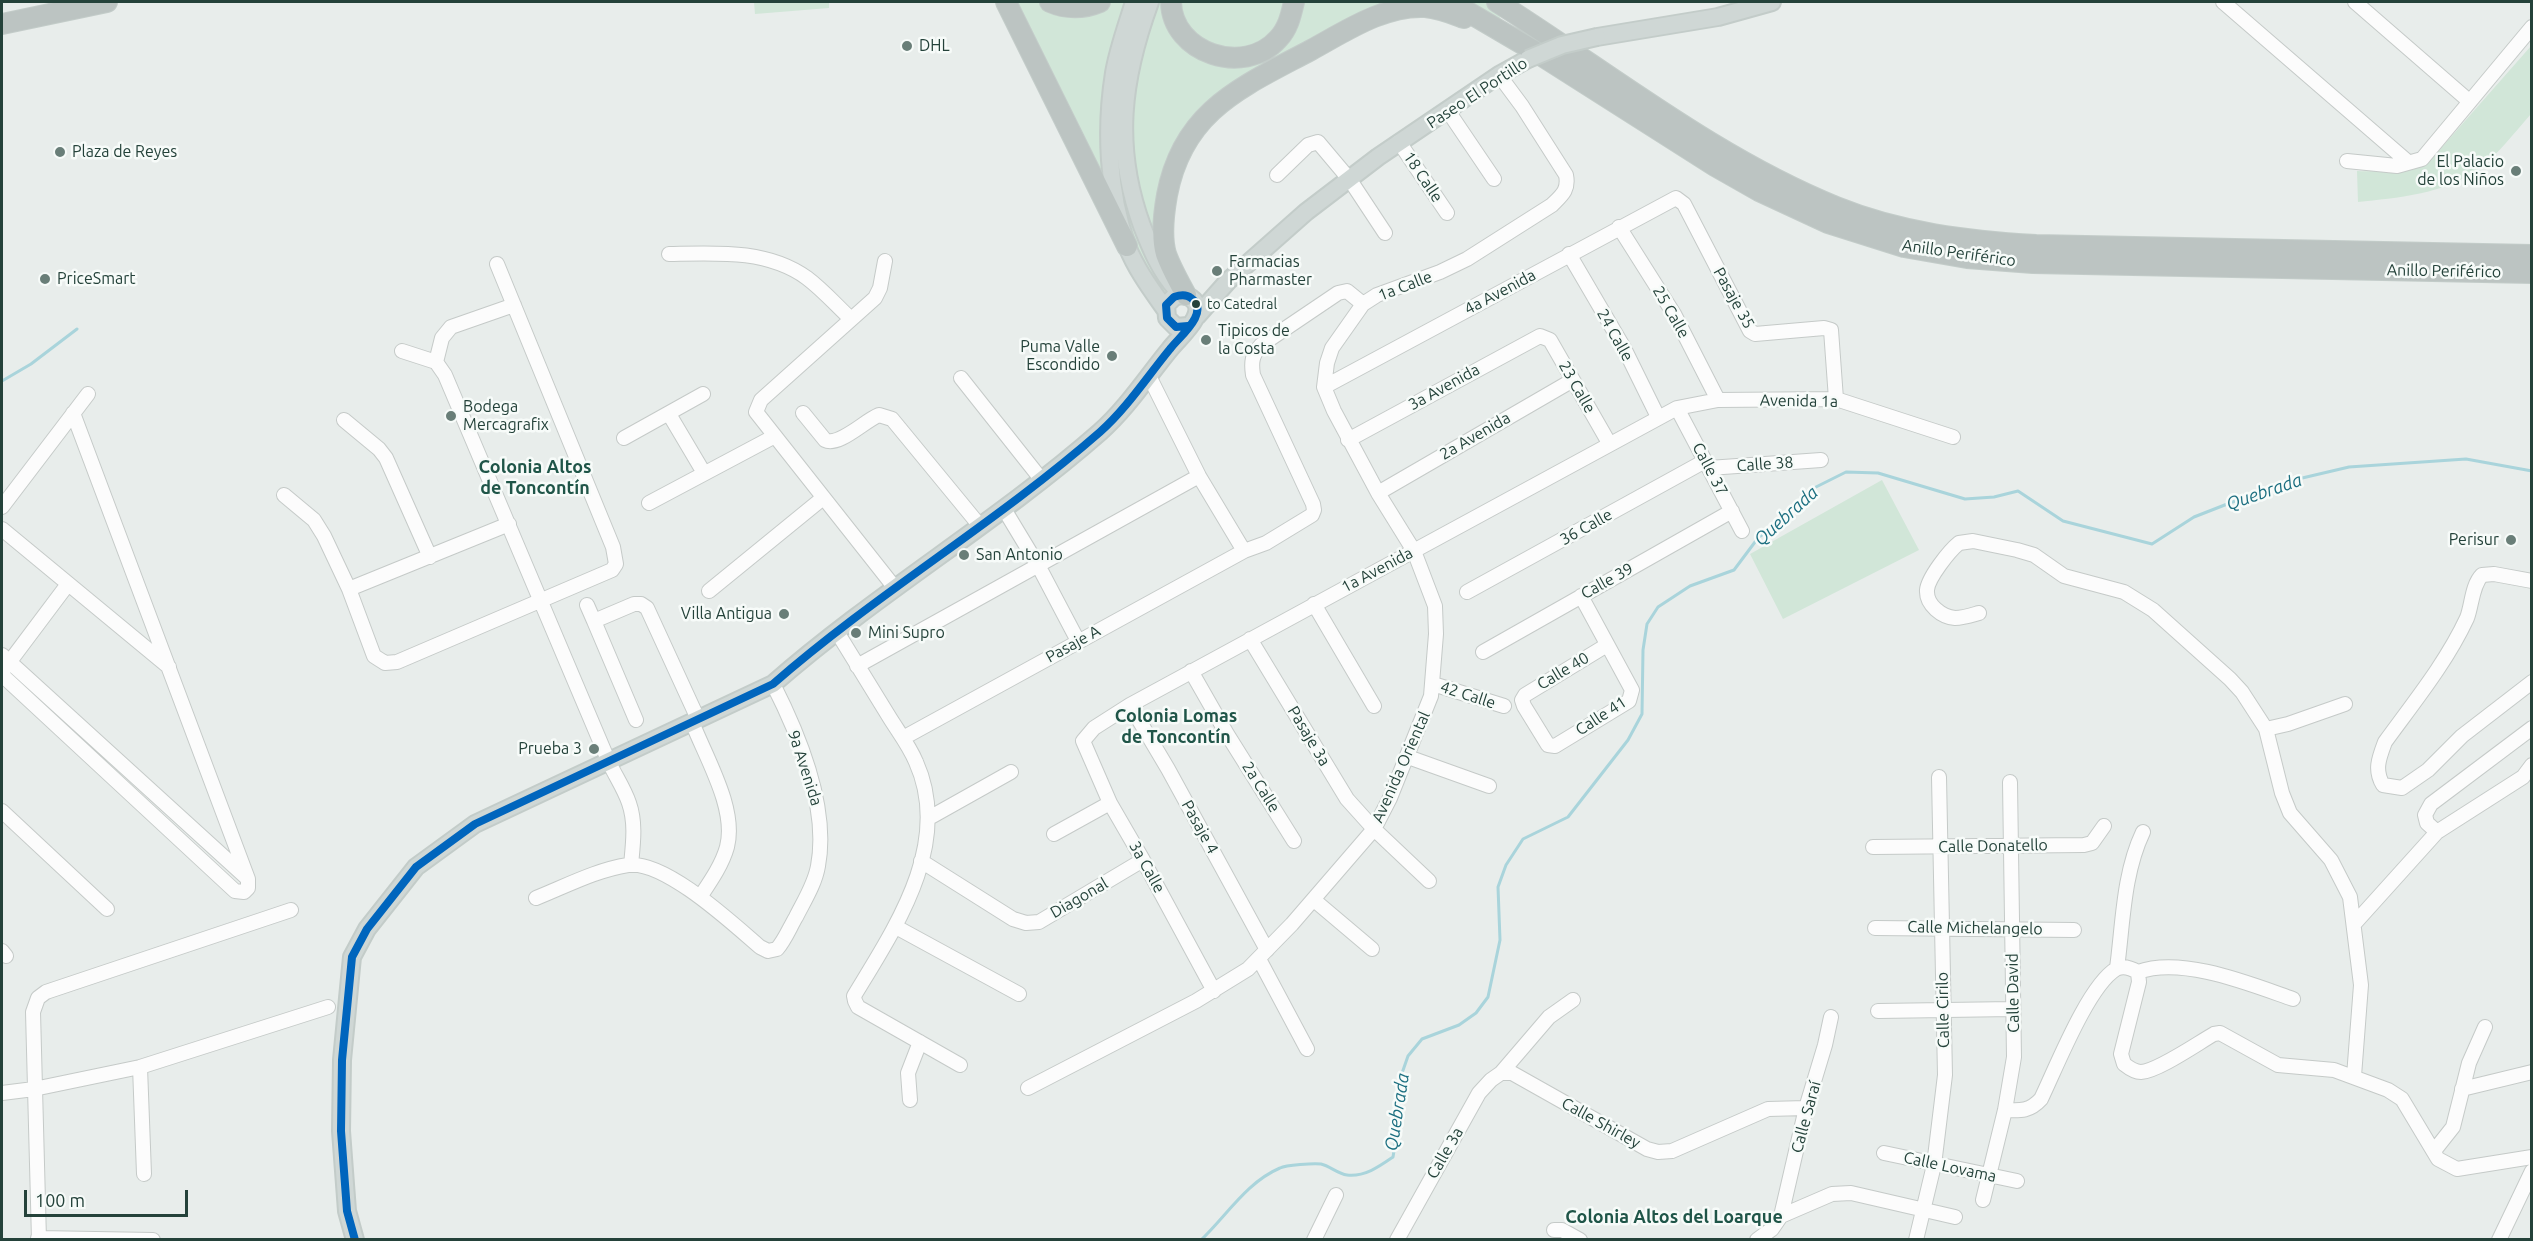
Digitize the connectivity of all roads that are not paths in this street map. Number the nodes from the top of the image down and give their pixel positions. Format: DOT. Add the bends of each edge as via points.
graph roads {
  1 [pos="106,2"];
  2 [pos="1006,2"];
  3 [pos="1050,2"];
  4 [pos="1100,2"];
  5 [pos="1134,2"];
  6 [pos="1150,2"];
  7 [pos="1171,2"];
  8 [pos="1294,2"];
  9 [pos="1451,2"];
  10 [pos="1497,2"];
  11 [pos="1772,2"];
  12 [pos="2223,2"];
  13 [pos="2355,2"];
  14 [pos="2,24"];
  15 [pos="2532,27"];
  16 [pos="1504,33"];
  17 [pos="1499,75"];
  18 [pos="2469,101"];
  19 [pos="1448,111"];
  20 [pos="1399,142"];
  21 [pos="2347,161"];
  22 [pos="2408,162"];
  23 [pos="1278,175"];
  24 [pos="1494,178"];
  25 [pos="1350,180"];
  26 [pos="1676,198"];
  27 [pos="1447,213"];
  28 [pos="1619,227"];
  29 [pos="1385,233"];
  30 [pos="1127,246"];
  31 [pos="669,254"];
  32 [pos="1569,254"];
  33 [pos="2532,255"];
  34 [pos="885,261"];
  35 [pos="497,264"];
  36 [pos="2532,273"];
  37 [pos="1228,281"];
  38 [pos="1186,296"];
  39 [pos="1363,304"];
  40 [pos="514,305"];
  41 [pos="1166,314"];
  42 [pos="851,319"];
  43 [pos="1193,321"];
  44 [pos="1540,336"];
  45 [pos="402,351"];
  46 [pos="436,362"];
  47 [pos="1154,369"];
  48 [pos="961,378"];
  49 [pos="1573,380"];
  50 [pos="1324,387"];
  51 [pos="88,394"];
  52 [pos="703,394"];
  53 [pos="1836,399"];
  54 [pos="1718,400"];
  55 [pos="1677,408"];
  56 [pos="73,413"];
  57 [pos="803,413"];
  58 [pos="669,414"];
  59 [pos="1658,417"];
  60 [pos="344,420"];
  61 [pos="775,436"];
  62 [pos="1953,437"];
  63 [pos="624,438"];
  64 [pos="1348,440"];
  65 [pos="1609,443"];
  66 [pos="1821,460"];
  67 [pos="1707,465"];
  68 [pos="704,473"];
  69 [pos="1199,476"];
  70 [pos="1041,479"];
  71 [pos="1378,493"];
  72 [pos="284,495"];
  73 [pos="823,498"];
  74 [pos="649,503"];
  75 [pos="2,507"];
  76 [pos="1004,509"];
  77 [pos="1732,511"];
  78 [pos="509,525"];
  79 [pos="980,526"];
  80 [pos="2,529"];
  81 [pos="1742,531"];
  82 [pos="1414,550"];
  83 [pos="1244,551"];
  84 [pos="430,557"];
  85 [pos="1039,567"];
  86 [pos="2532,580"];
  87 [pos="68,584"];
  88 [pos="349,588"];
  89 [pos="895,588"];
  90 [pos="709,591"];
  91 [pos="1467,592"];
  92 [pos="1581,596"];
  93 [pos="542,601"];
  94 [pos="1314,604"];
  95 [pos="587,605"];
  96 [pos="1979,613"];
  97 [pos="594,621"];
  98 [pos="837,632"];
  99 [pos="1250,639"];
  100 [pos="1078,640"];
  101 [pos="1607,645"];
  102 [pos="1483,652"];
  103 [pos="3,666"];
  104 [pos="857,666"];
  105 [pos="169,667"];
  106 [pos="1191,671"];
  107 [pos="2532,682"];
  108 [pos="773,684"];
  109 [pos="1433,684"];
  110 [pos="1522,700"];
  111 [pos="1130,705"];
  112 [pos="2345,705"];
  113 [pos="1374,706"];
  114 [pos="1504,706"];
  115 [pos="636,720"];
  116 [pos="695,721"];
  117 [pos="2532,728"];
  118 [pos="2266,729"];
  119 [pos="903,738"];
  120 [pos="1083,741"];
  121 [pos="1408,756"];
  122 [pos="608,760"];
  123 [pos="2532,765"];
  124 [pos="1011,772"];
  125 [pos="1939,777"];
  126 [pos="2010,782"];
  127 [pos="1489,786"];
  128 [pos="1110,803"];
  129 [pos="2,811"];
  130 [pos="929,818"];
  131 [pos="2104,826"];
  132 [pos="1374,829"];
  133 [pos="2143,832"];
  134 [pos="2437,832"];
  135 [pos="1054,834"];
  136 [pos="1294,841"];
  137 [pos="1942,846"];
  138 [pos="2010,846"];
  139 [pos="1873,847"];
  140 [pos="1143,860"];
  141 [pos="921,861"];
  142 [pos="631,865"];
  143 [pos="1429,881"];
  144 [pos="700,897"];
  145 [pos="536,898"];
  146 [pos="1314,900"];
  147 [pos="107,909"];
  148 [pos="291,910"];
  149 [pos="2355,923"];
  150 [pos="896,927"];
  151 [pos="1942,927"];
  152 [pos="1875,928"];
  153 [pos="2012,928"];
  154 [pos="2074,930"];
  155 [pos="1372,949"];
  156 [pos="1263,954"];
  157 [pos="2117,969"];
  158 [pos="2138,972"];
  159 [pos="1214,992"];
  160 [pos="1019,994"];
  161 [pos="2293,999"];
  162 [pos="1573,1000"];
  163 [pos="328,1007"];
  164 [pos="2013,1009"];
  165 [pos="1943,1010"];
  166 [pos="1878,1011"];
  167 [pos="1831,1017"];
  168 [pos="2485,1027"];
  169 [pos="920,1042"];
  170 [pos="1306,1049"];
  171 [pos="960,1065"];
  172 [pos="140,1067"];
  173 [pos="2532,1072"];
  174 [pos="1502,1073"];
  175 [pos="2354,1076"];
  176 [pos="1028,1088"];
  177 [pos="34,1089"];
  178 [pos="2462,1089"];
  179 [pos="2,1093"];
  180 [pos="910,1100"];
  181 [pos="1806,1108"];
  182 [pos="2005,1110"];
  183 [pos="2434,1151"];
  184 [pos="1884,1153"];
  185 [pos="2532,1157"];
  186 [pos="1934,1165"];
  187 [pos="2532,1171"];
  188 [pos="144,1174"];
  189 [pos="1988,1177"];
  190 [pos="2017,1181"];
  191 [pos="1336,1195"];
  192 [pos="1983,1200"];
  193 [pos="1922,1208"];
  194 [pos="1781,1216"];
  195 [pos="1955,1217"];
  196 [pos="1554,1230"];
  197 [pos="38,1239"];
  198 [pos="153,1239"];
  199 [pos="355,1239"];
  200 [pos="1314,1239"];
  201 [pos="1397,1239"];
  202 [pos="1580,1239"];
  203 [pos="1757,1239"];
  204 [pos="1916,1239"];
  205 [pos="2499,1239"];
  1 -- 14 [label="highway"];
  2 -- 30 [label="highway"];
  3 -- 4 [label="highway" via="1072,8"];
  5 -- 30 [label="main road" via="1114,70 1108,113 1115,197"];
  6 -- 38 [label="main road" via="1128,74 1124,149 1130,194 1151,249 1166,278"];
  7 -- 8 [label="highway" via="1180,30 1197,48 1229,59 1254,56 1278,40"];
  9 -- 16 [label="highway, Anillo Periférico"];
  10 -- 33 [label="highway, Anillo Periférico" via="1770,177 1837,208 1908,229 1972,241 2036,245"];
  11 -- 17 [label="main road, Paseo El Portillo, bridge" via="1718,17 1562,45"];
  12 -- 22 [label="street"];
  13 -- 18 [label="street"];
  15 -- 18 [label="street"];
  16 -- 36 [label="highway, Anillo Periférico" via="1759,191 1828,223 1904,247 1967,258 2033,263"];
  16 -- 38 [label="highway" via="1442,10 1424,7 1390,12 1344,32 1219,103 1199,121 1183,147 1170,178 1164,211 1166,253"];
  17 -- 19 [label="main road, Paseo El Portillo"];
  17 -- 39 [label="street, 1a Calle" via="1566,176 1564,194 1467,259"];
  18 -- 22 [label="street" via="2422,159"];
  19 -- 20 [label="main road, Paseo El Portillo"];
  19 -- 24 [label="street"];
  20 -- 25 [label="main road, Paseo El Portillo"];
  20 -- 27 [label="street, 18 Calle"];
  21 -- 22 [label="street" via="2397,166"];
  23 -- 25 [label="street" via="1317,142"];
  25 -- 29 [label="street"];
  25 -- 37 [label="main road, Paseo El Portillo" via="1306,212"];
  26 -- 28 [label="street, 4a Avenida"];
  26 -- 53 [label="street, Pasaje 35" via="1684,204 1750,331 1755,334 1831,330"];
  28 -- 32 [label="street, 4a Avenida"];
  28 -- 54 [label="street, 25 Calle" via="1674,314"];
  30 -- 41 [label="main road"];
  31 -- 42 [label="street" via="721,253 771,261 808,279"];
  32 -- 50 [label="street, 4a Avenida"];
  32 -- 59 [label="street, 24 Calle" via="1624,348"];
  34 -- 42 [label="street" via="875,298"];
  35 -- 40 [label="street"];
  37 -- 38 [label="main road, Paseo El Portillo"];
  37 -- 43 [label="main road, Paseo El Portillo"];
  38 -- 41 [label="main road" via="1171,299"];
  38 -- 43 [label="main road" via="1197,305"];
  39 -- 50 [label="street" via="1332,348"];
  39 -- 83 [label="street, 1a Calle" via="1343,290 1254,352 1253,375 1314,510 1266,543"];
  40 -- 46 [label="street" via="451,327 442,338"];
  40 -- 93 [label="street" via="616,560 606,573"];
  41 -- 43 [label="main road" via="1176,327"];
  41 -- 47 [label="main road"];
  42 -- 61 [label="street" via="758,403 757,416"];
  43 -- 47 [label="main road, Paseo El Portillo"];
  44 -- 49 [label="street, 23 Calle" via="1550,340"];
  44 -- 64 [label="street, 3a Avenida"];
  45 -- 46 [label="street"];
  46 -- 78 [label="street"];
  47 -- 69 [label="street"];
  47 -- 70 [label="main road, Paseo El Portillo" via="1101,431"];
  48 -- 70 [label="street"];
  49 -- 65 [label="street, 23 Calle"];
  49 -- 71 [label="street, 2a Avenida"];
  50 -- 64 [label="street, Avenida Oriental"];
  51 -- 56 [label="street"];
  52 -- 58 [label="street"];
  53 -- 54 [label="street, Avenida 1a"];
  53 -- 62 [label="street, Avenida 1a"];
  54 -- 55 [label="street, Avenida 1a"];
  55 -- 59 [label="street, 1a Avenida"];
  55 -- 67 [label="street, Calle 37"];
  56 -- 75 [label="street"];
  56 -- 105 [label="street"];
  57 -- 79 [label="street" via="830,442 879,415 892,419"];
  58 -- 63 [label="street"];
  58 -- 68 [label="street"];
  59 -- 65 [label="street, 1a Avenida"];
  60 -- 84 [label="street" via="386,458"];
  61 -- 68 [label="street"];
  61 -- 73 [label="street"];
  64 -- 71 [label="street, Avenida Oriental"];
  65 -- 82 [label="street, 1a Avenida"];
  66 -- 67 [label="street, Calle 38"];
  67 -- 77 [label="street, Calle 37"];
  67 -- 91 [label="street, 36 Calle"];
  68 -- 74 [label="street"];
  69 -- 83 [label="street"];
  69 -- 85 [label="street"];
  70 -- 76 [label="main road, Paseo El Portillo"];
  71 -- 82 [label="street, Avenida Oriental"];
  72 -- 88 [label="street" via="314,520"];
  73 -- 89 [label="street"];
  73 -- 90 [label="street"];
  76 -- 79 [label="main road, Paseo El Portillo"];
  76 -- 85 [label="street"];
  77 -- 81 [label="street, Calle 37"];
  77 -- 92 [label="street, Calle 39"];
  78 -- 84 [label="street"];
  78 -- 93 [label="street"];
  79 -- 89 [label="main road, Paseo El Portillo"];
  80 -- 87 [label="street"];
  82 -- 94 [label="street, 1a Avenida"];
  82 -- 109 [label="street, Avenida Oriental" via="1435,606"];
  83 -- 100 [label="street, Pasaje A"];
  84 -- 88 [label="street"];
  85 -- 100 [label="street"];
  85 -- 104 [label="street"];
  86 -- 107 [label="street" via="2494,574 2478,579 2453,648 2385,742 2377,774 2382,785 2402,788"];
  87 -- 103 [label="street"];
  87 -- 105 [label="street"];
  88 -- 93 [label="street" via="374,656 391,664"];
  89 -- 98 [label="main road, Paseo El Portillo"];
  92 -- 101 [label="street, Calle 41"];
  92 -- 102 [label="street, Calle 39"];
  93 -- 122 [label="street"];
  94 -- 99 [label="street, 1a Avenida"];
  94 -- 113 [label="street"];
  95 -- 97 [label="street"];
  96 -- 118 [label="street" via="1954,618 1934,609 1928,599 1931,579 1953,548 1973,541 2034,555 2064,576 2124,592 2153,610 2230,679"];
  97 -- 115 [label="street"];
  97 -- 116 [label="street" via="634,604 641,603 647,608"];
  98 -- 104 [label="street"];
  98 -- 108 [label="main road, Paseo El Portillo"];
  99 -- 106 [label="street, 1a Avenida"];
  99 -- 132 [label="street, Pasaje 3a" via="1347,799"];
  100 -- 119 [label="street, Pasaje A"];
  101 -- 110 [label="street, Calle 40"];
  101 -- 110 [label="street, Calle 41" via="1632,690 1629,701 1555,746 1543,740"];
  103 -- 105 [label="street" via="235,891 244,892 248,879"];
  104 -- 119 [label="street"];
  106 -- 111 [label="street, 1a Avenida"];
  106 -- 136 [label="street, 2a Calle"];
  108 -- 116 [label="main road, Paseo El Portillo"];
  108 -- 144 [label="street, 9a Avenida" via="819,810 818,868 782,944 773,951 760,947"];
  109 -- 114 [label="street, 42 Calle"];
  109 -- 121 [label="street, Avenida Oriental"];
  111 -- 120 [label="street, 1a Avenida" via="1094,728"];
  111 -- 156 [label="street, Pasaje 4" via="1168,769"];
  112 -- 118 [label="street"];
  116 -- 122 [label="main road, Paseo El Portillo"];
  116 -- 144 [label="street" via="725,803 728,825 727,847"];
  117 -- 134 [label="street" via="2431,804 2425,815"];
  118 -- 149 [label="street" via="2290,813 2342,876"];
  119 -- 130 [label="street" via="926,791"];
  120 -- 128 [label="street, 3a Calle"];
  121 -- 127 [label="street"];
  121 -- 132 [label="street, Avenida Oriental"];
  122 -- 142 [label="street" via="629,802"];
  122 -- 199 [label="main road, Paseo El Portillo" via="475,824 441,847 397,889 355,947 345,1021 341,1131 347,1211"];
  123 -- 134 [label="street" via="2523,777"];
  124 -- 130 [label="street"];
  125 -- 137 [label="street, Calle Cirilo"];
  126 -- 138 [label="street, Calle David"];
  128 -- 135 [label="street"];
  128 -- 140 [label="street, 3a Calle"];
  129 -- 147 [label="street"];
  130 -- 141 [label="street"];
  131 -- 138 [label="street, Calle Donatello" via="2092,843"];
  132 -- 143 [label="street, Pasaje 3a"];
  132 -- 146 [label="street, Avenida Oriental"];
  133 -- 157 [label="street" via="2128,879"];
  134 -- 149 [label="street"];
  137 -- 138 [label="street, Calle Donatello"];
  137 -- 139 [label="street, Calle Donatello"];
  137 -- 151 [label="street, Calle Cirilo"];
  138 -- 153 [label="street, Calle David"];
  140 -- 141 [label="street, Diagonal" via="1039,922 1026,923 998,911"];
  140 -- 159 [label="street, 3a Calle"];
  141 -- 150 [label="street"];
  142 -- 144 [label="street" via="660,873"];
  142 -- 145 [label="street" via="594,874"];
  146 -- 155 [label="street"];
  146 -- 156 [label="street, Avenida Oriental"];
  148 -- 177 [label="street" via="46,992 33,1012"];
  149 -- 175 [label="street" via="2361,985"];
  150 -- 160 [label="street"];
  150 -- 169 [label="street" via="854,996 855,1001 858,1007"];
  151 -- 152 [label="street, Calle Michelangelo"];
  151 -- 153 [label="street, Calle Michelangelo"];
  151 -- 165 [label="street, Calle Cirilo"];
  153 -- 154 [label="street, Calle Michelangelo"];
  153 -- 164 [label="street, Calle David"];
  156 -- 159 [label="street, Avenida Oriental"];
  156 -- 170 [label="street, Pasaje 4"];
  157 -- 158 [label="street" via="2126,967"];
  157 -- 182 [label="street" via="2094,994 2041,1099 2033,1108"];
  158 -- 161 [label="street" via="2162,968 2221,974"];
  158 -- 175 [label="street" via="2139,982 2121,1054 2124,1064 2133,1070 2157,1067 2220,1033 2278,1065 2334,1070"];
  159 -- 176 [label="street, Avenida Oriental"];
  162 -- 174 [label="street, Calle 3a" via="1542,1024"];
  163 -- 172 [label="street"];
  164 -- 165 [label="street"];
  164 -- 182 [label="street, Calle David" via="2014,1057"];
  165 -- 166 [label="street"];
  165 -- 186 [label="street, Calle Cirilo" via="1945,1075"];
  167 -- 181 [label="street, Calle Saraí"];
  168 -- 178 [label="street"];
  169 -- 171 [label="street"];
  169 -- 180 [label="street" via="908,1072"];
  172 -- 177 [label="street"];
  172 -- 188 [label="street"];
  173 -- 178 [label="street"];
  174 -- 181 [label="street, Calle Shirley" via="1512,1073 1630,1141 1658,1152 1672,1151 1768,1109"];
  174 -- 201 [label="street, Calle 3a" via="1479,1093"];
  175 -- 183 [label="street" via="2402,1099"];
  177 -- 179 [label="street"];
  177 -- 197 [label="street"];
  178 -- 183 [label="street" via="2453,1127"];
  181 -- 194 [label="street, Calle Saraí"];
  182 -- 189 [label="street, Calle David"];
  183 -- 185 [label="street" via="2438,1159 2457,1169"];
  184 -- 186 [label="street, Calle Lovama"];
  186 -- 189 [label="street, Calle Lovama"];
  186 -- 193 [label="street, Calle Cirilo"];
  187 -- 205 [label="street"];
  189 -- 190 [label="street, Calle Lovama"];
  189 -- 192 [label="street, Calle David"];
  191 -- 200 [label="street"];
  193 -- 194 [label="street" via="1851,1193 1832,1194"];
  193 -- 195 [label="street"];
  193 -- 204 [label="street, Calle Cirilo"];
  194 -- 203 [label="street" via="1772,1229"];
  196 -- 202 [label="street"];
  197 -- 198 [label="street"];
}
